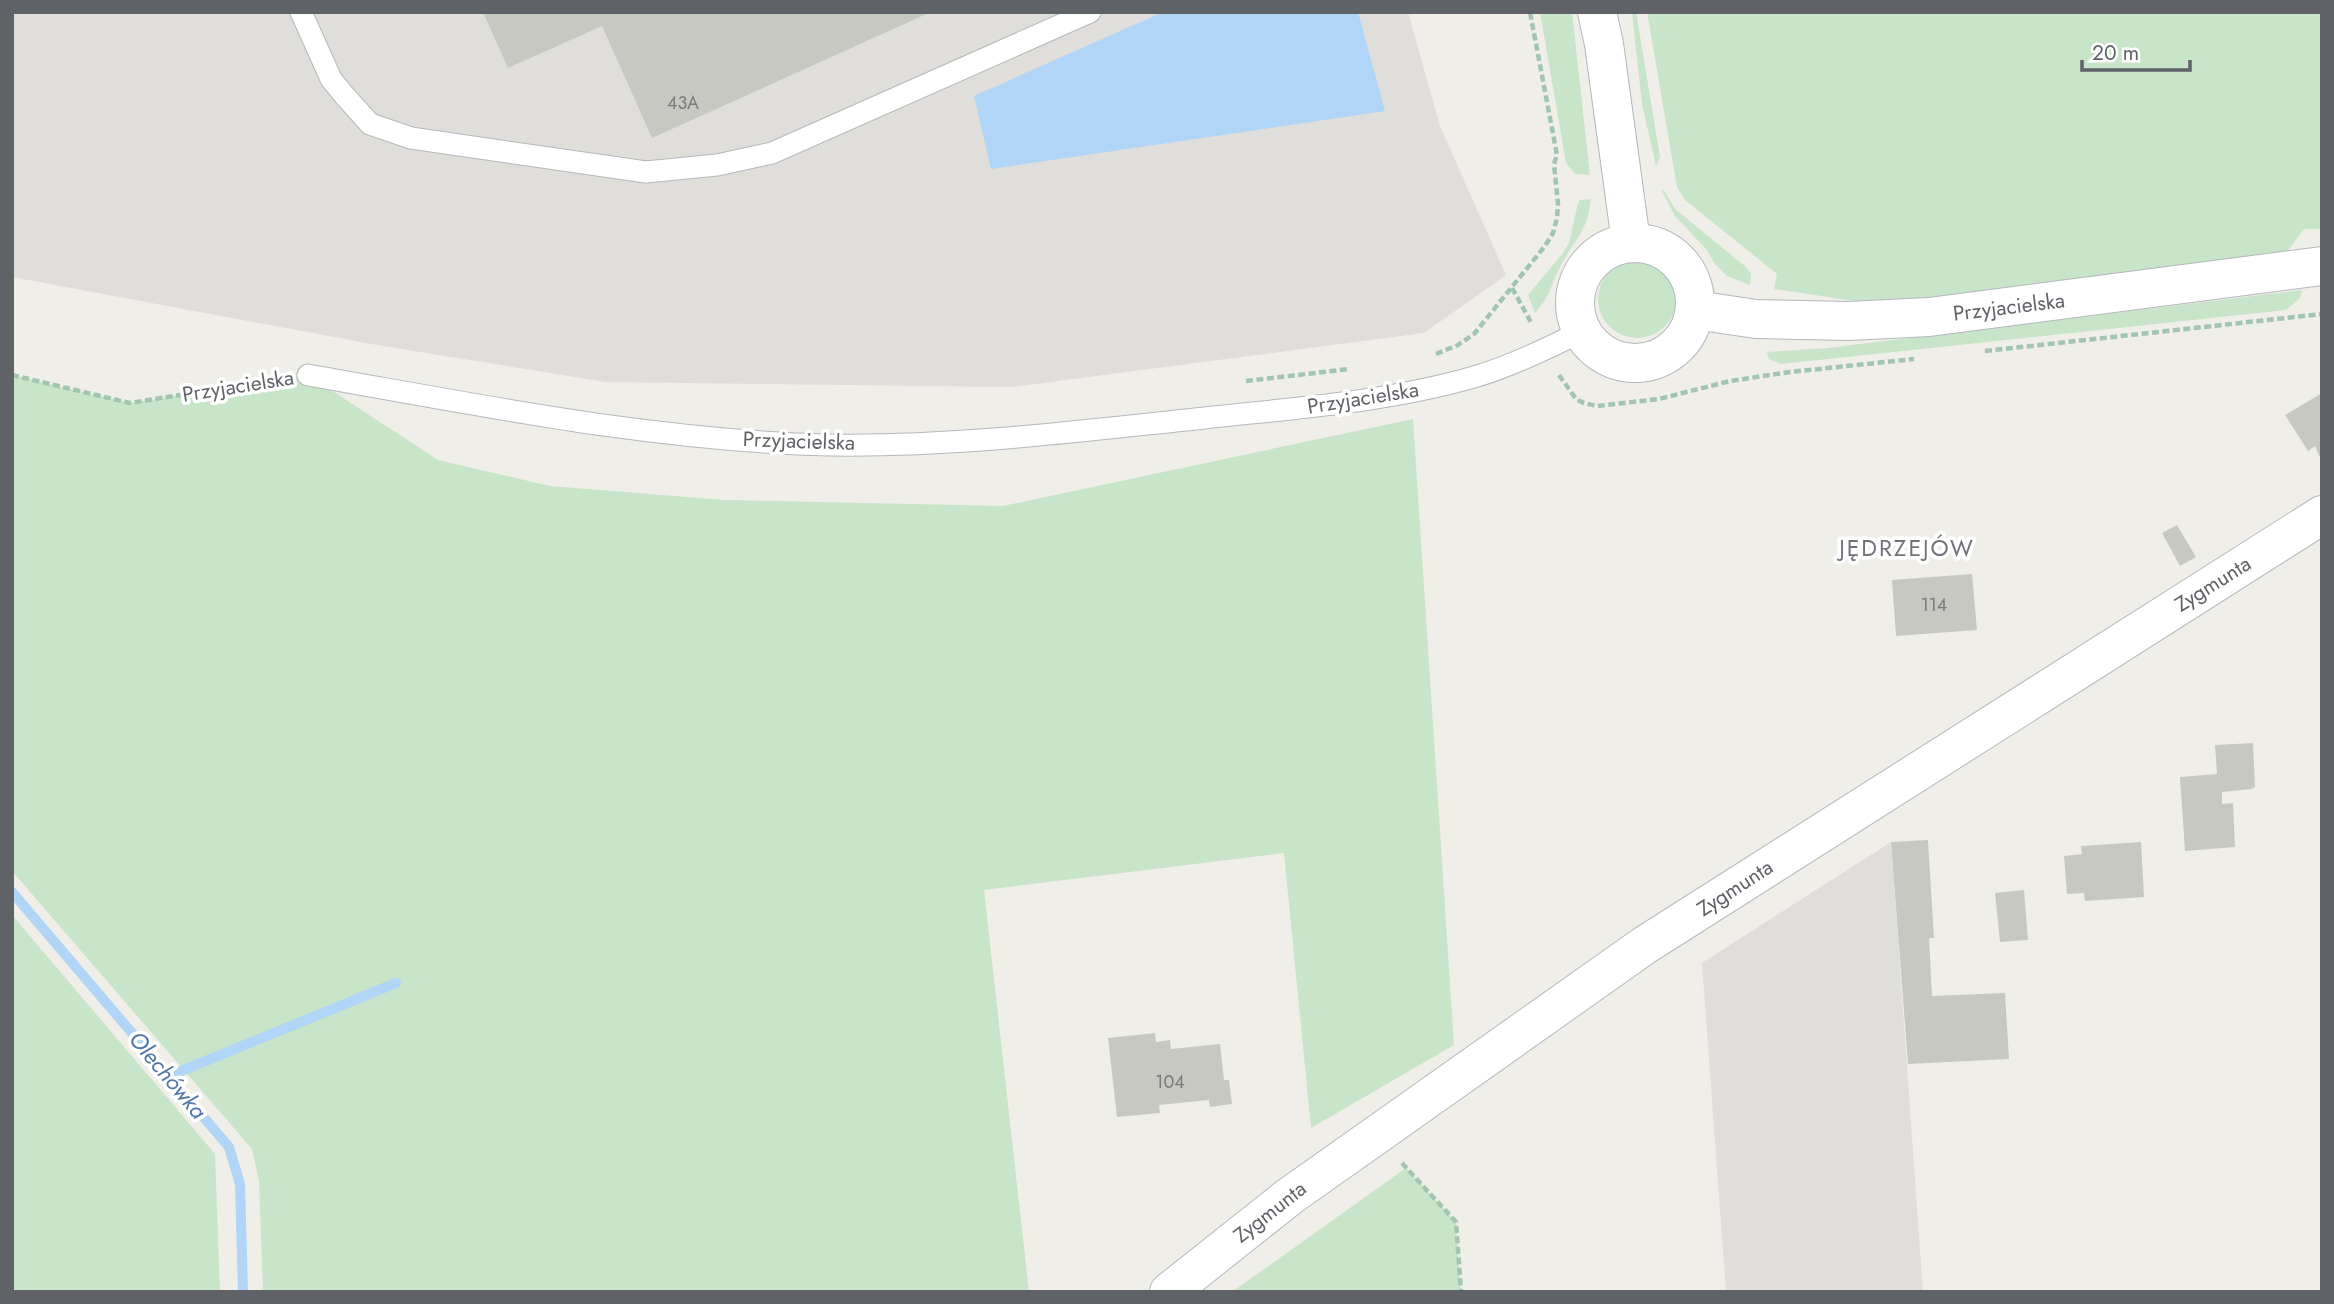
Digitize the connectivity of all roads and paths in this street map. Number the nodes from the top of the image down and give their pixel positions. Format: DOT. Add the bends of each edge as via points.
graph roads {
  1 [pos="301,12"];
  2 [pos="1090,12"];
  3 [pos="1530,12"];
  4 [pos="1597,12"];
  5 [pos="1631,242"];
  6 [pos="2322,266"];
  7 [pos="1695,310"];
  8 [pos="2321,313"];
  9 [pos="1582,331"];
  10 [pos="1983,351"];
  11 [pos="1429,357"];
  12 [pos="1914,359"];
  13 [pos="1354,369"];
  14 [pos="12,375"];
  15 [pos="308,375"];
  16 [pos="1559,377"];
  17 [pos="1244,382"];
  18 [pos="2322,515"];
  19 [pos="1375,1134"];
  20 [pos="1169,1292"];
  21 [pos="1461,1292"];
  1 -- 2 [label="lane" via="331,79 370,124 411,138 646,172 717,165 772,153"];
  3 -- 11 [label="path" via="1557,155 1558,204 1553,233 1474,334"];
  4 -- 5 [label="street"];
  5 -- 7 [label="street" via="1665,249 1679,261 1693,284"];
  5 -- 9 [label="street" via="1599,254 1587,266 1575,298"];
  6 -- 7 [label="street, Przyjacielska" via="1929,317 1756,320"];
  7 -- 9 [label="street" via="1691,327 1670,353 1638,363 1605,355"];
  8 -- 10 [label="path"];
  9 -- 15 [label="lane, Przyjacielska" via="1476,377 1409,392 1336,404 966,441 830,445 741,440 592,424"];
  12 -- 16 [label="path" via="1790,372 1659,399 1597,406 1576,399"];
  13 -- 17 [label="path"];
  14 -- 15 [label="path, Przyjacielska" via="130,402"];
  18 -- 19 [label="street, Zygmunta" via="1645,945"];
  19 -- 20 [label="street, Zygmunta"];
  19 -- 21 [label="path" via="1456,1222"];
}
